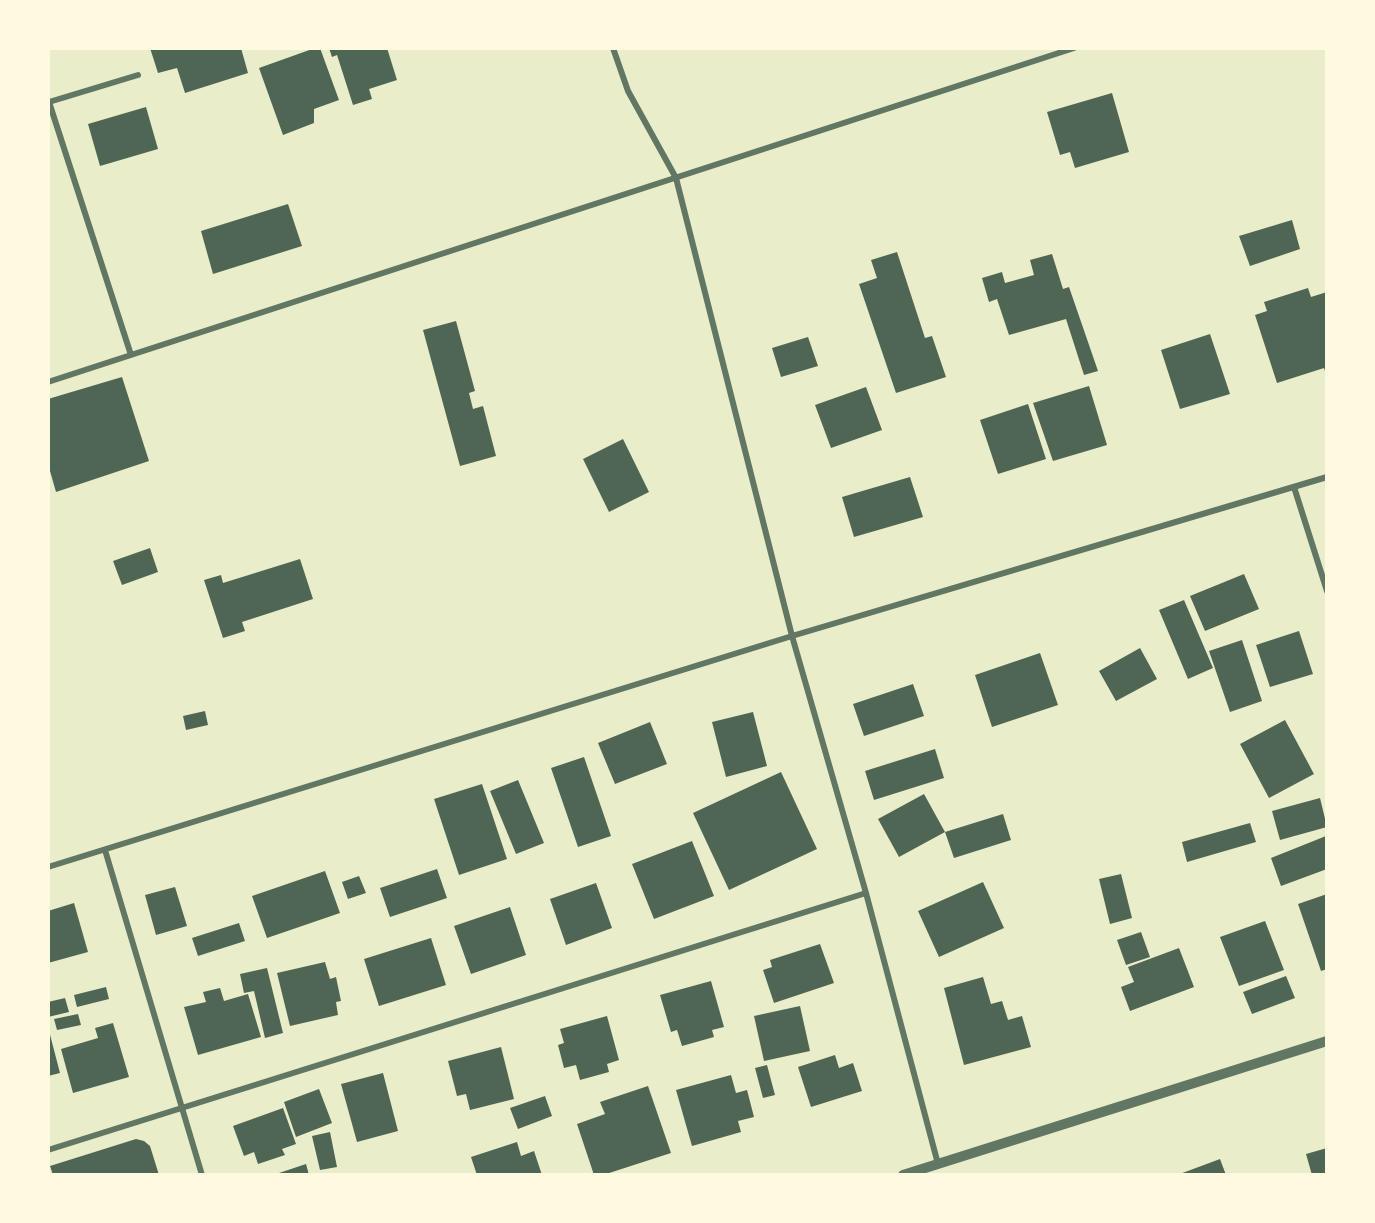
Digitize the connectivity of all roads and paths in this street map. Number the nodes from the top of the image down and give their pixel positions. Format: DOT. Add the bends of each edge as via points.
graph roads {
  1 [pos="613,48"];
  2 [pos="1074,48"];
  3 [pos="138,75"];
  4 [pos="676,178"];
  5 [pos="131,355"];
  6 [pos="48,382"];
  7 [pos="1327,477"];
  8 [pos="1294,487"];
  9 [pos="1327,591"];
  10 [pos="792,636"];
  11 [pos="105,850"];
  12 [pos="48,867"];
  13 [pos="866,893"];
  14 [pos="1327,1041"];
  15 [pos="181,1108"];
  16 [pos="48,1150"];
  17 [pos="938,1164"];
  18 [pos="202,1175"];
  19 [pos="903,1175"];
  1 -- 4 [label="street" via="628,91"];
  2 -- 4 [label="street"];
  3 -- 5 [label="street" via="49,102"];
  4 -- 5 [label="street"];
  4 -- 10 [label="street"];
  5 -- 6 [label="street"];
  7 -- 8 [label="street"];
  8 -- 9 [label="street"];
  8 -- 10 [label="street"];
  10 -- 11 [label="street"];
  10 -- 13 [label="street"];
  11 -- 12 [label="street"];
  11 -- 15 [label="street"];
  13 -- 15 [label="street"];
  13 -- 17 [label="street"];
  14 -- 17 [label="street"];
  15 -- 16 [label="street"];
  15 -- 18 [label="street"];
  17 -- 19 [label="street"];
}
